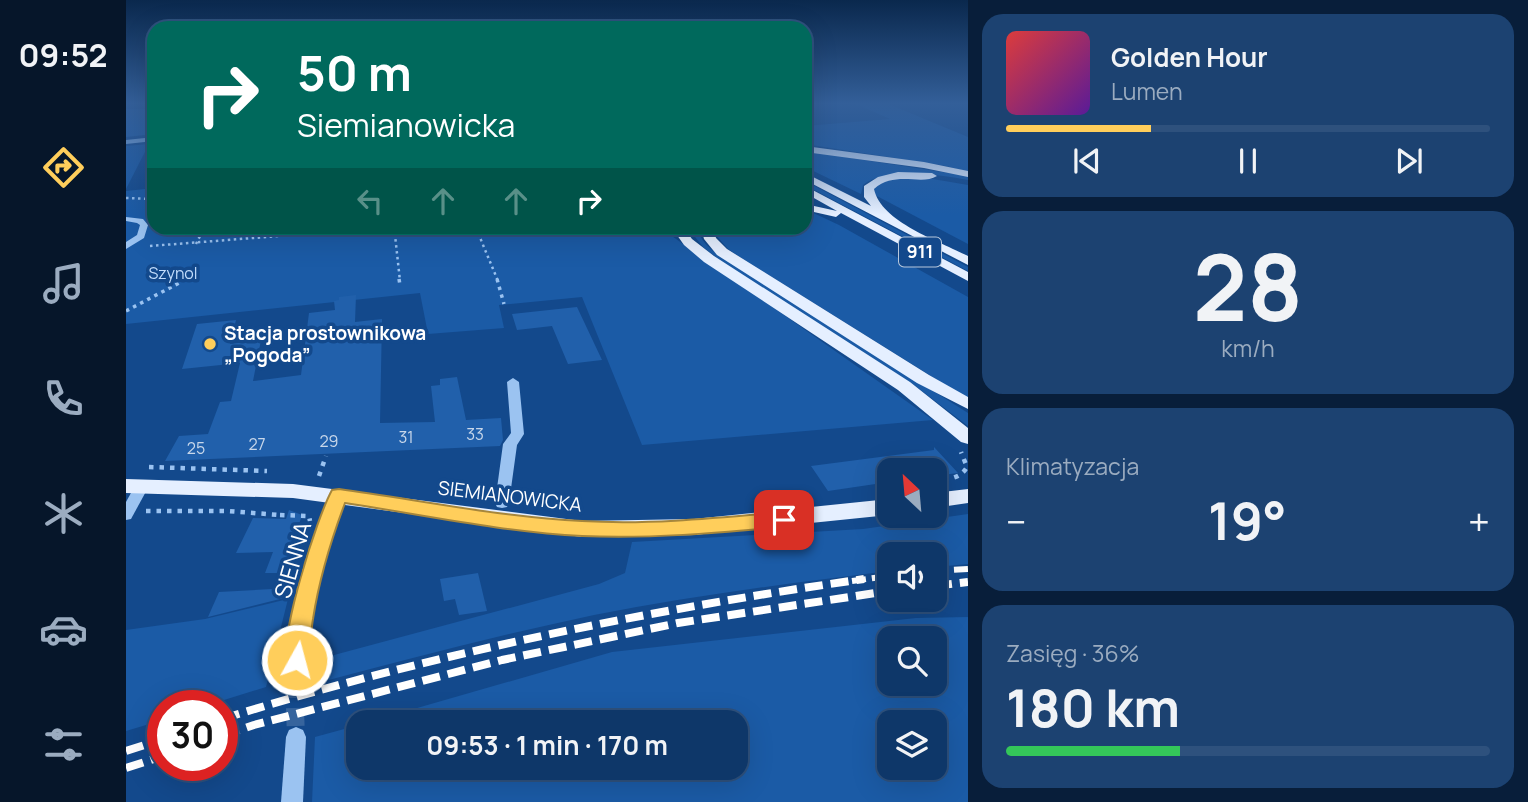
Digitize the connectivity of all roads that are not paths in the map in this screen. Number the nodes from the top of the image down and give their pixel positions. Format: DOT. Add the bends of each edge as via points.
graph roads {
  1 [pos="812,150"];
  2 [pos="968,174"];
  3 [pos="812,180"];
  4 [pos="968,183"];
  5 [pos="812,193"];
  6 [pos="812,209"];
  7 [pos="126,219"];
  8 [pos="890,221"];
  9 [pos="872,226"];
  10 [pos="683,235"];
  11 [pos="709,235"];
  12 [pos="128,245"];
  13 [pos="968,261"];
  14 [pos="968,277"];
  15 [pos="513,382"];
  16 [pos="968,404"];
  17 [pos="963,443"];
  18 [pos="134,486"];
  19 [pos="334,487"];
  20 [pos="968,496"];
  21 [pos="947,498"];
  22 [pos="502,503"];
  23 [pos="877,508"];
  24 [pos="127,513"];
  25 [pos="294,680"];
  26 [pos="296,737"];
  27 [pos="292,802"];
  1 -- 2 [label="main road"];
  3 -- 8 [label="main road, 911"];
  4 -- 8 [label="main road" via="920,175 875,181 868,188 870,197"];
  5 -- 9 [label="main road, 911"];
  6 -- 9 [label="main road"];
  7 -- 12 [label="street" via="144,225 141,236"];
  8 -- 13 [label="main road, 911"];
  9 -- 14 [label="main road, 911"];
  10 -- 17 [label="main road" via="709,259 904,386"];
  11 -- 16 [label="main road" via="723,251"];
  15 -- 22 [label="street" via="519,433 510,444"];
  18 -- 19 [label="main road, SIEMIANOWICKA" via="293,491"];
  18 -- 24 [label="street"];
  19 -- 23 [label="main road, SIEMIANOWICKA" via="517,522 595,529 694,527"];
  19 -- 25 [label="street, SIENNA" via="302,618"];
  20 -- 21 [label="main road"];
  26 -- 27 [label="street"];
}
